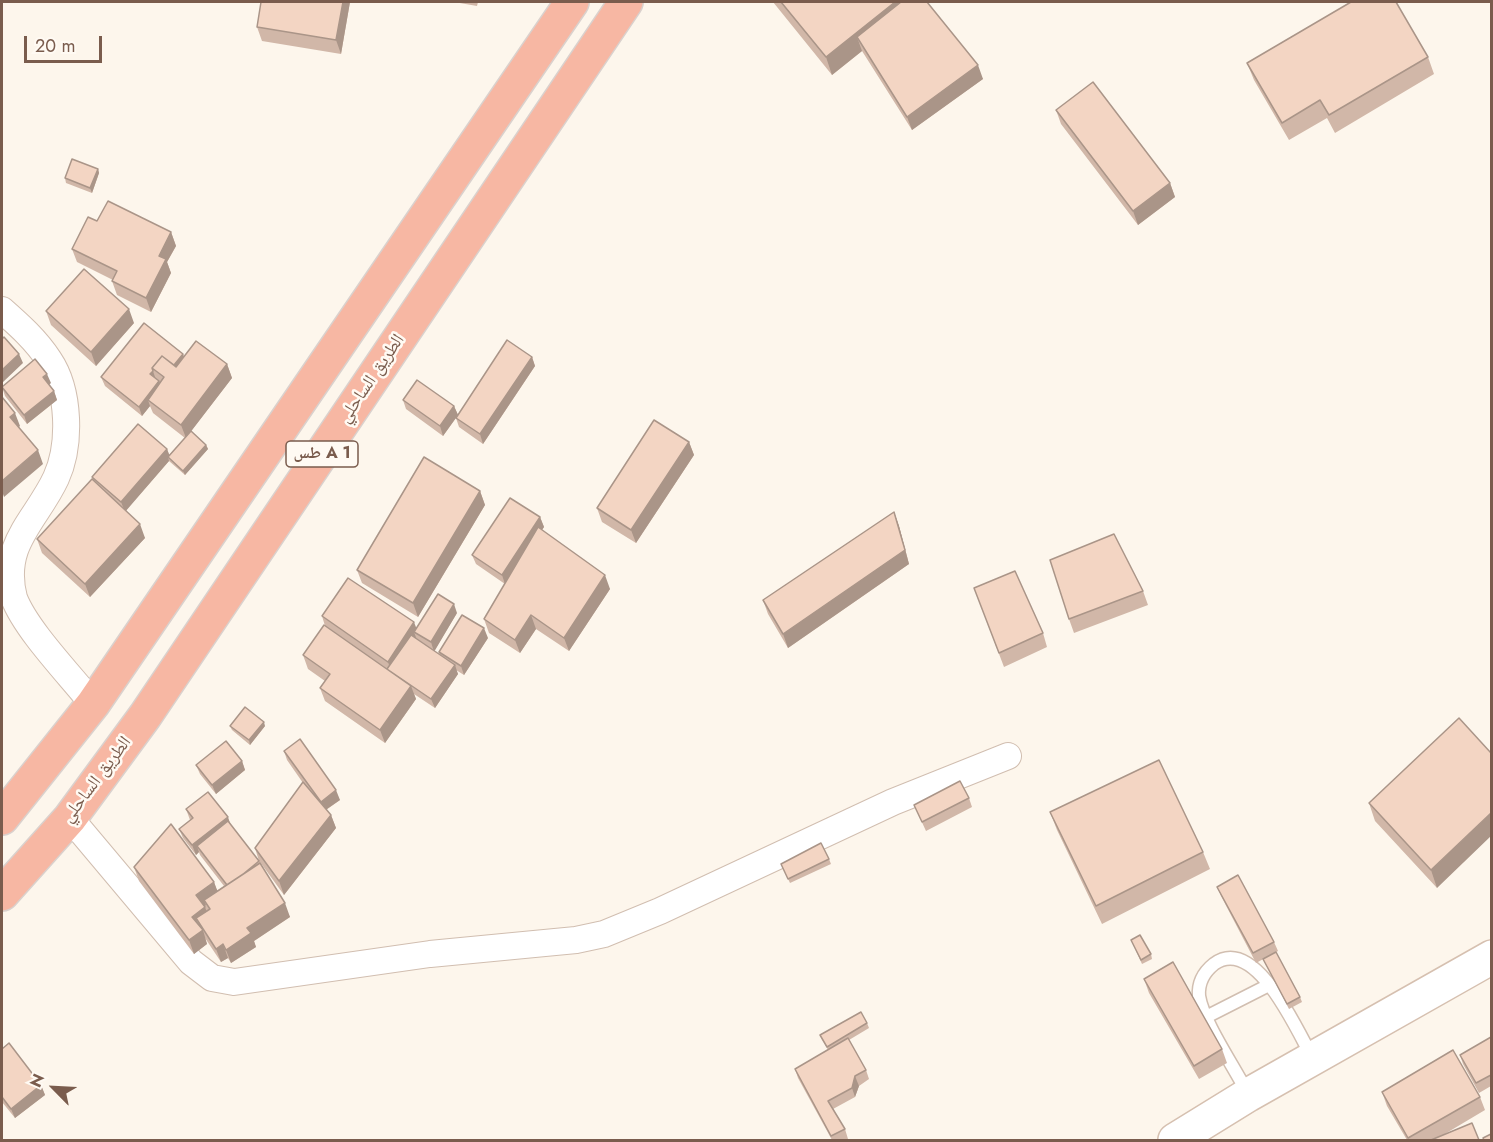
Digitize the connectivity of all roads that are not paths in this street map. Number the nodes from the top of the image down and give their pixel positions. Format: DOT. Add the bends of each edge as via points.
graph roads {
  1 [pos="572,2"];
  2 [pos="626,2"];
  3 [pos="2,310"];
  4 [pos="9,543"];
  5 [pos="93,704"];
  6 [pos="1008,756"];
  7 [pos="2,818"];
  8 [pos="70,818"];
  9 [pos="2,894"];
  10 [pos="1491,957"];
  11 [pos="1269,985"];
  12 [pos="1206,1017"];
  13 [pos="1314,1060"];
  14 [pos="1248,1095"];
  15 [pos="1175,1140"];
  1 -- 5 [label="highway, طس A 1"];
  2 -- 8 [label="highway, الطريق الساحلي / طس A 1" via="146,716"];
  3 -- 4 [label="street" via="50,361 63,398 68,441 56,478"];
  4 -- 5 [label="street" via="14,597 29,624"];
  5 -- 7 [label="highway, طس A 1"];
  6 -- 8 [label="street" via="893,802 604,934 234,982 212,978 191,962"];
  8 -- 9 [label="highway, الطريق الساحلي / طس A 1"];
  10 -- 13 [label="street"];
  11 -- 12 [label="lane"];
  11 -- 12 [label="lane" via="1244,960 1232,957 1216,963 1199,984"];
  11 -- 13 [label="lane"];
  12 -- 14 [label="lane"];
  13 -- 14 [label="street"];
  14 -- 15 [label="street"];
}
